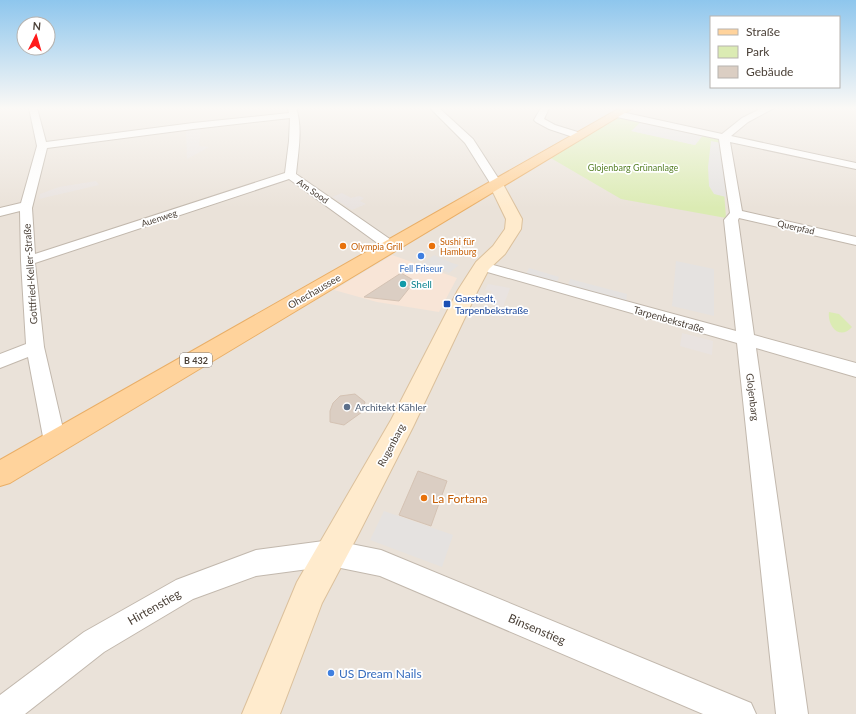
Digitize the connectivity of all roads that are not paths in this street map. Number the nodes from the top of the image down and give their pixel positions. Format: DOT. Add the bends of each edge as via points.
graph roads {
  1 [pos="41,141"];
  2 [pos="77,141"];
  3 [pos="294,141"];
  4 [pos="468,141"];
  5 [pos="571,141"];
  6 [pos="725,141"];
  7 [pos="744,141"];
  8 [pos="42,146"];
  9 [pos="856,166"];
  10 [pos="290,176"];
  11 [pos="496,184"];
  12 [pos="26,206"];
  13 [pos="0,212"];
  14 [pos="736,213"];
  15 [pos="856,241"];
  16 [pos="392,247"];
  17 [pos="28,261"];
  18 [pos="482,266"];
  19 [pos="746,341"];
  20 [pos="35,347"];
  21 [pos="0,361"];
  22 [pos="856,370"];
  23 [pos="55,442"];
  24 [pos="0,474"];
  25 [pos="331,553"];
  26 [pos="0,714"];
  27 [pos="261,714"];
  28 [pos="740,714"];
  29 [pos="792,714"];
  1 -- 8 [label="street, Gottfried-Keller-Straße"];
  2 -- 8 [label="street"];
  3 -- 10 [label="street, Am Sood"];
  4 -- 11 [label="street"];
  5 -- 11 [label="main road, Ohechaussee / B 432"];
  6 -- 14 [label="street, Glojenbarg"];
  7 -- 9 [label="street"];
  8 -- 12 [label="street, Gottfried-Keller-Straße"];
  10 -- 16 [label="street, Am Sood"];
  10 -- 17 [label="street, Auenweg"];
  11 -- 16 [label="main road, Ohechaussee / B 432"];
  11 -- 18 [label="street, Rugenbarg" via="514,219 513,229 499,250"];
  12 -- 13 [label="street"];
  12 -- 17 [label="street, Gottfried-Keller-Straße"];
  14 -- 15 [label="street, Querpfad"];
  14 -- 19 [label="street, Glojenbarg" via="731,220"];
  16 -- 23 [label="main road, Ohechaussee / B 432"];
  17 -- 20 [label="street, Gottfried-Keller-Straße"];
  18 -- 19 [label="street, Tarpenbekstraße"];
  18 -- 25 [label="street, Rugenbarg" via="400,427"];
  19 -- 22 [label="street, Tarpenbekstraße"];
  19 -- 29 [label="street, Glojenbarg"];
  20 -- 21 [label="street"];
  20 -- 23 [label="street, Gottfried-Keller-Straße"];
  23 -- 24 [label="main road, Ohechaussee / B 432"];
  25 -- 26 [label="street, Hirtenstieg" via="256,563 185,589 94,642"];
  25 -- 27 [label="street, Rugenbarg" via="309,594"];
  25 -- 28 [label="street, Binsenstieg" via="381,563"];
}
